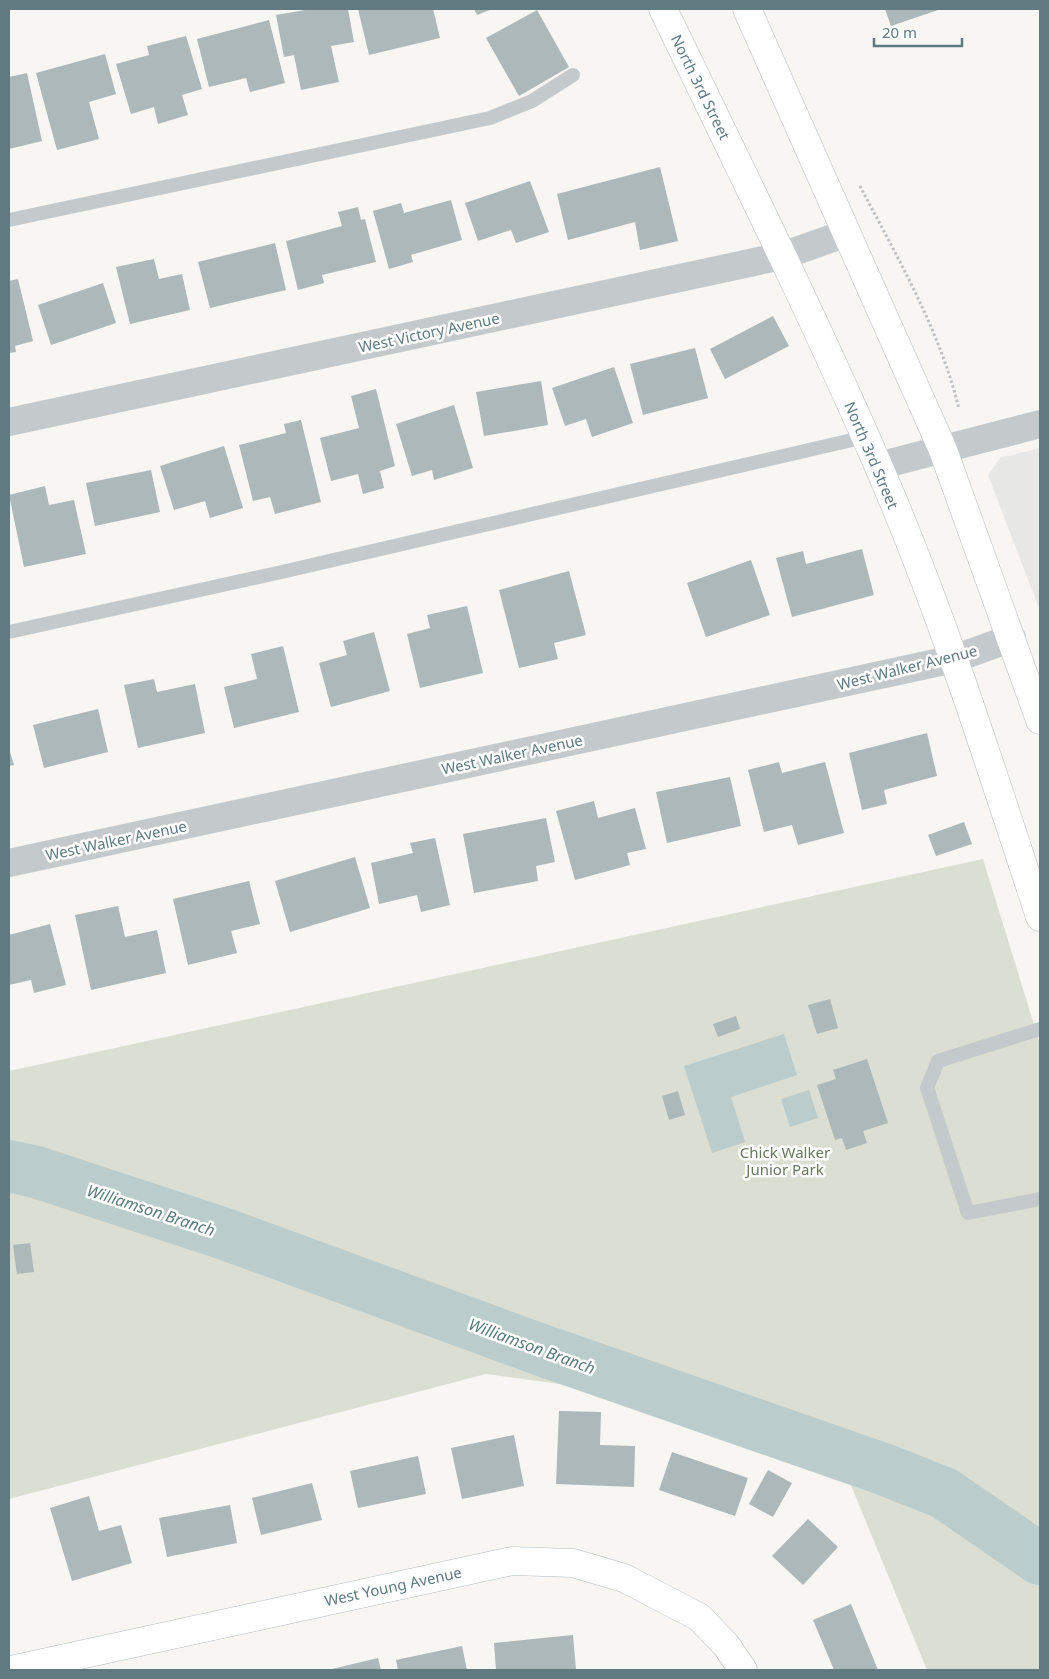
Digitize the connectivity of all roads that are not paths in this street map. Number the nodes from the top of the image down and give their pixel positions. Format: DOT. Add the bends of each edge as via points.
graph roads {
  1 [pos="663,9"];
  2 [pos="747,9"];
  3 [pos="573,75"];
  4 [pos="9,220"];
  5 [pos="847,233"];
  6 [pos="782,256"];
  7 [pos="9,422"];
  8 [pos="1040,424"];
  9 [pos="865,437"];
  10 [pos="943,450"];
  11 [pos="878,466"];
  12 [pos="9,632"];
  13 [pos="1012,638"];
  14 [pos="954,659"];
  15 [pos="1040,720"];
  16 [pos="9,863"];
  17 [pos="1040,917"];
  18 [pos="1040,1029"];
  19 [pos="1040,1199"];
  20 [pos="9,1653"];
  21 [pos="13,1670"];
  22 [pos="743,1670"];
  1 -- 6 [label="main road, North 3rd Street"];
  2 -- 5 [label="main road"];
  3 -- 4 [label="lane" via="532,101 490,118"];
  5 -- 6 [label="street, West Victory Avenue"];
  5 -- 10 [label="main road"];
  6 -- 7 [label="street, West Victory Avenue"];
  6 -- 9 [label="main road, North 3rd Street"];
  8 -- 10 [label="street"];
  9 -- 11 [label="main road, North 3rd Street"];
  9 -- 12 [label="lane"];
  10 -- 11 [label="street"];
  10 -- 13 [label="main road"];
  11 -- 14 [label="main road, North 3rd Street"];
  13 -- 14 [label="street, West Walker Avenue"];
  13 -- 15 [label="main road"];
  14 -- 16 [label="street, West Walker Avenue"];
  14 -- 17 [label="main road, North 3rd Street"];
  18 -- 19 [label="lane" via="938,1061 927,1088 968,1213"];
  20 -- 21 [label="street"];
  21 -- 22 [label="main road, West Young Avenue" via="512,1561 573,1563 624,1578 699,1617 726,1645"];
}
